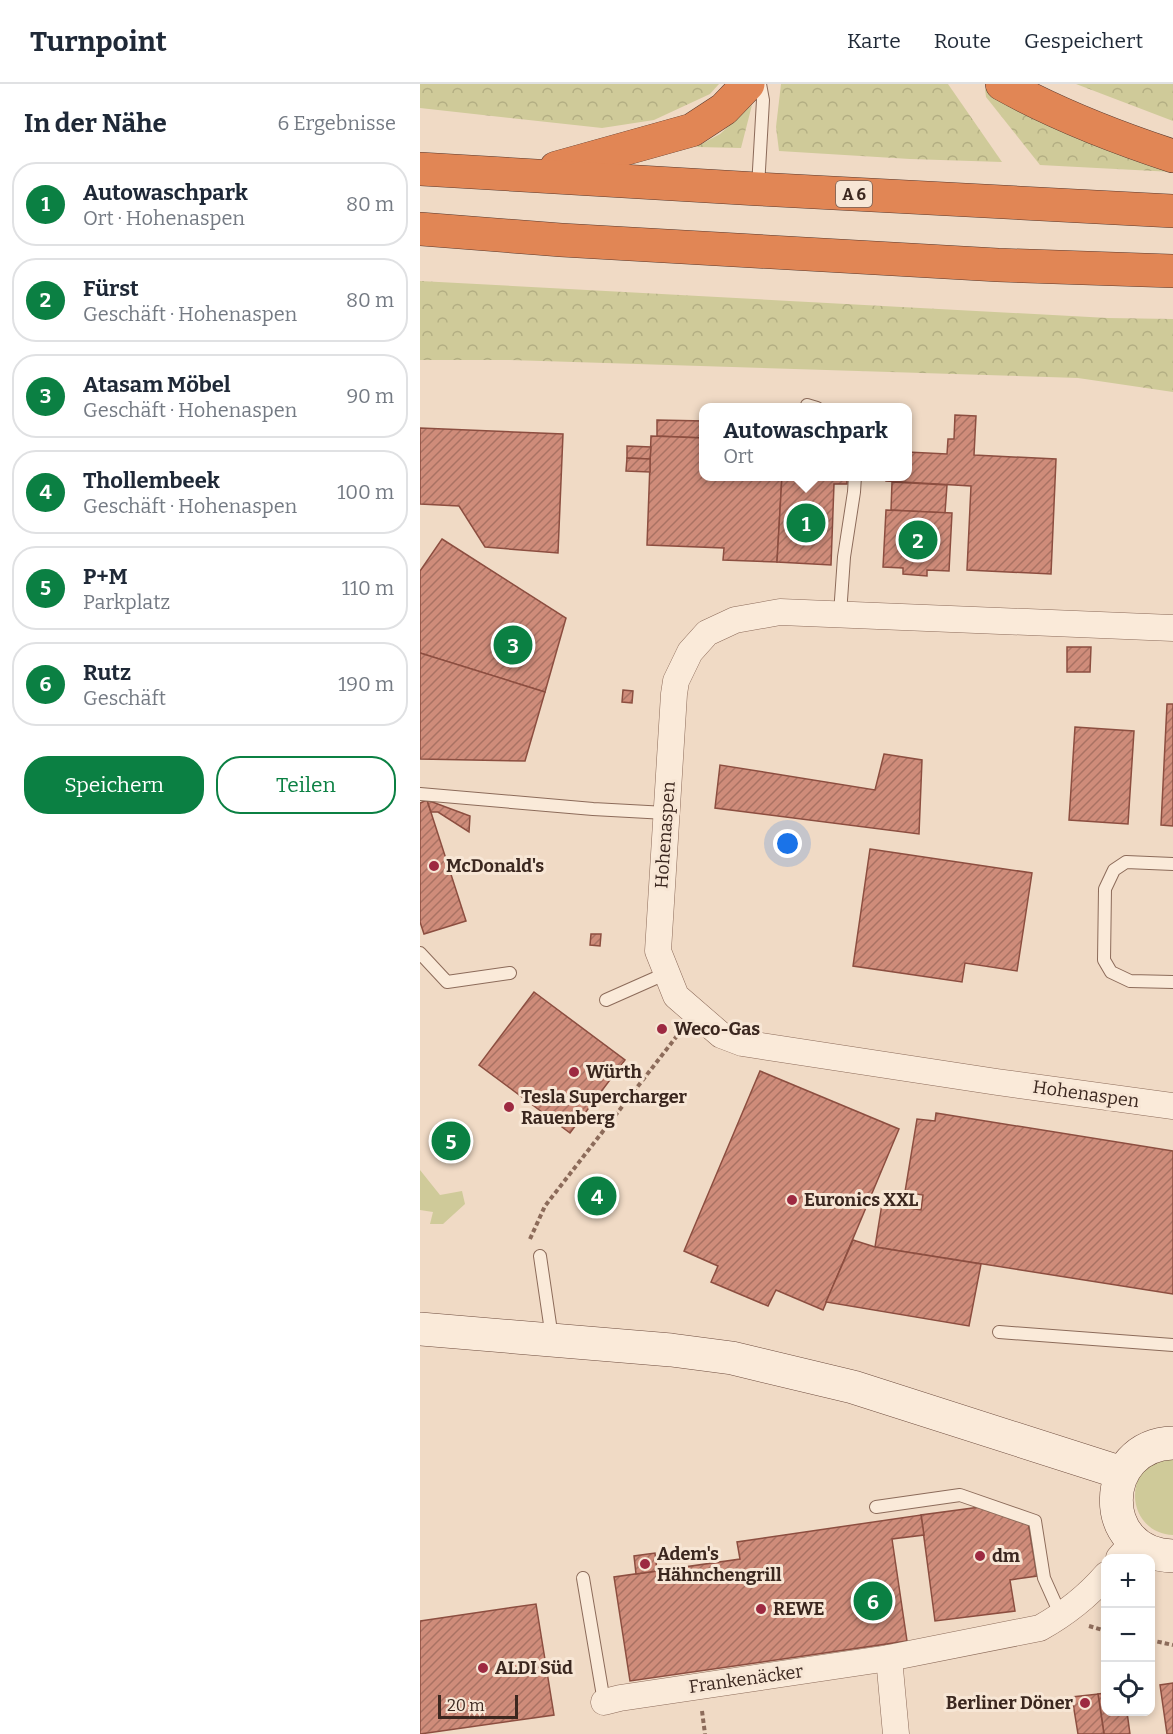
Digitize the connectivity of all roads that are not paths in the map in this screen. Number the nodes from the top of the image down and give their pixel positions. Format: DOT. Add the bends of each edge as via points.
graph roads {
  1 [pos="748,84"];
  2 [pos="760,84"];
  3 [pos="1002,84"];
  4 [pos="1173,156"];
  5 [pos="420,169"];
  6 [pos="534,175"];
  7 [pos="758,189"];
  8 [pos="1173,211"];
  9 [pos="420,228"];
  10 [pos="1173,271"];
  11 [pos="855,481"];
  12 [pos="840,614"];
  13 [pos="1173,627"];
  14 [pos="420,794"];
  15 [pos="666,813"];
  16 [pos="1173,864"];
  17 [pos="420,953"];
  18 [pos="510,973"];
  19 [pos="667,973"];
  20 [pos="1173,982"];
  21 [pos="606,1000"];
  22 [pos="1173,1106"];
  23 [pos="540,1256"];
  24 [pos="420,1329"];
  25 [pos="999,1332"];
  26 [pos="553,1340"];
  27 [pos="1173,1345"];
  28 [pos="1173,1443"];
  29 [pos="1122,1473"];
  30 [pos="876,1507"];
  31 [pos="1126,1550"];
  32 [pos="1173,1556"];
  33 [pos="583,1578"];
  34 [pos="1101,1580"];
  35 [pos="1061,1616"];
  36 [pos="889,1658"];
  37 [pos="604,1702"];
  38 [pos="896,1734"];
  1 -- 6 [label="highway" via="724,108 692,130"];
  2 -- 7 [label="lane" via="764,100"];
  3 -- 4 [label="highway" via="1091,126"];
  5 -- 6 [label="highway, A 6"];
  6 -- 7 [label="highway, A 6"];
  7 -- 8 [label="highway, A 6"];
  9 -- 10 [label="highway" via="561,240"];
  11 -- 12 [label="lane"];
  12 -- 13 [label="street, Hohenaspen"];
  12 -- 15 [label="street, Hohenaspen" via="780,612 735,620 707,633 690,652 674,694"];
  14 -- 15 [label="lane"];
  15 -- 19 [label="street, Hohenaspen" via="658,951"];
  16 -- 20 [label="lane" via="1126,862 1114,870 1105,889 1104,960 1111,972 1130,981"];
  17 -- 18 [label="lane" via="447,982"];
  19 -- 21 [label="lane"];
  19 -- 22 [label="street, Hohenaspen" via="676,996 721,1035 742,1043"];
  23 -- 26 [label="lane"];
  24 -- 26 [label="street"];
  25 -- 27 [label="lane"];
  26 -- 29 [label="street" via="743,1360 853,1387"];
  28 -- 29 [label="street" via="1151,1447 1134,1458"];
  29 -- 31 [label="street" via="1116,1507"];
  30 -- 35 [label="lane" via="960,1495 1035,1521 1044,1578"];
  31 -- 32 [label="street"];
  33 -- 37 [label="lane"];
  34 -- 35 [label="street, Frankenäcker"];
  35 -- 36 [label="street, Frankenäcker" via="1040,1628"];
  36 -- 37 [label="street, Frankenäcker"];
  36 -- 38 [label="street"];
}
